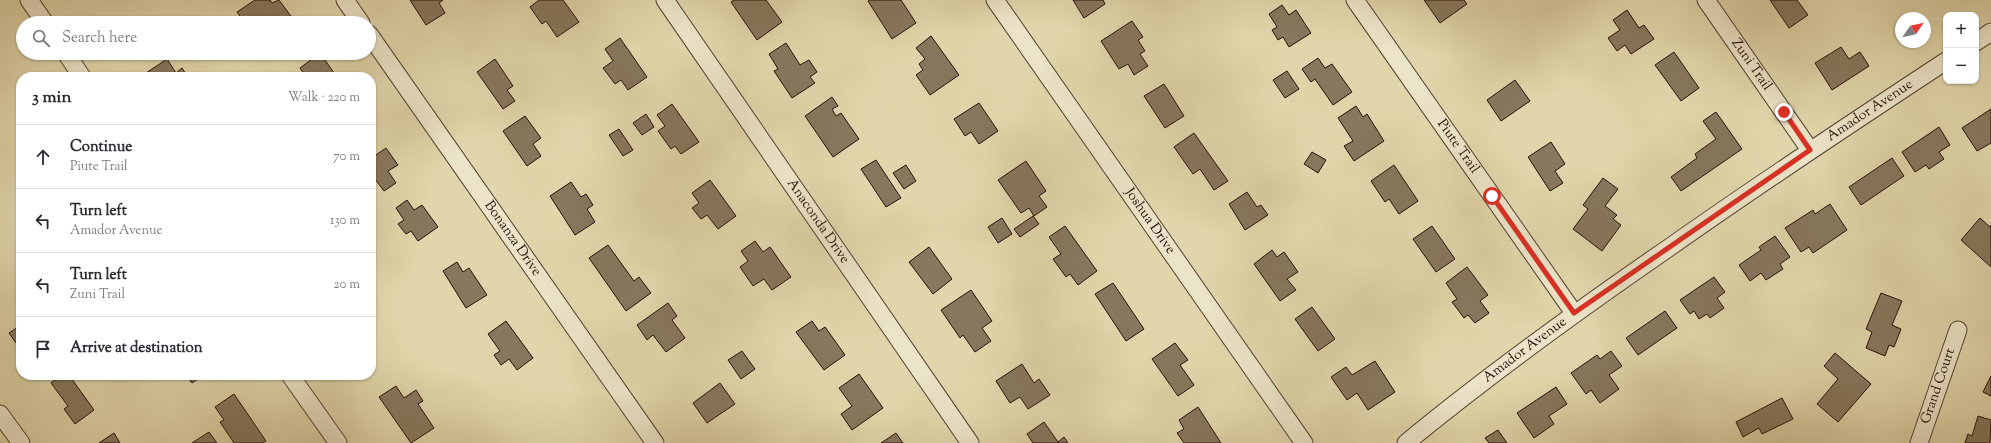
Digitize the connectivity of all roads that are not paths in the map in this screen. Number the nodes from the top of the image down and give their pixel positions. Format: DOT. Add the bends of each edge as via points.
graph roads {
  1 [pos="29,0"];
  2 [pos="345,0"];
  3 [pos="665,0"];
  4 [pos="995,0"];
  5 [pos="1355,0"];
  6 [pos="1706,0"];
  7 [pos="40,16"];
  8 [pos="356,16"];
  9 [pos="1991,32"];
  10 [pos="1979,40"];
  11 [pos="376,44"];
  12 [pos="71,60"];
  13 [pos="1943,63"];
  14 [pos="79,72"];
  15 [pos="1810,150"];
  16 [pos="1574,313"];
  17 [pos="1958,330"];
  18 [pos="294,380"];
  19 [pos="0,414"];
  20 [pos="21,443"];
  21 [pos="338,443"];
  22 [pos="655,443"];
  23 [pos="970,443"];
  24 [pos="1304,443"];
  25 [pos="1406,443"];
  26 [pos="1919,443"];
  1 -- 7 [label="street"];
  2 -- 8 [label="street"];
  3 -- 23 [label="street, Anaconda Drive"];
  4 -- 24 [label="street, Joshua Drive"];
  5 -- 16 [label="street, Piute Trail"];
  6 -- 15 [label="street, Zuni Trail"];
  9 -- 10 [label="street"];
  11 -- 22 [label="street, Bonanza Drive"];
  12 -- 14 [label="street"];
  13 -- 15 [label="street, Amador Avenue"];
  15 -- 16 [label="street, Amador Avenue"];
  16 -- 25 [label="street, Amador Avenue" via="1458,400"];
  17 -- 26 [label="street, Grand Court"];
  18 -- 21 [label="street"];
  19 -- 20 [label="street"];
}
